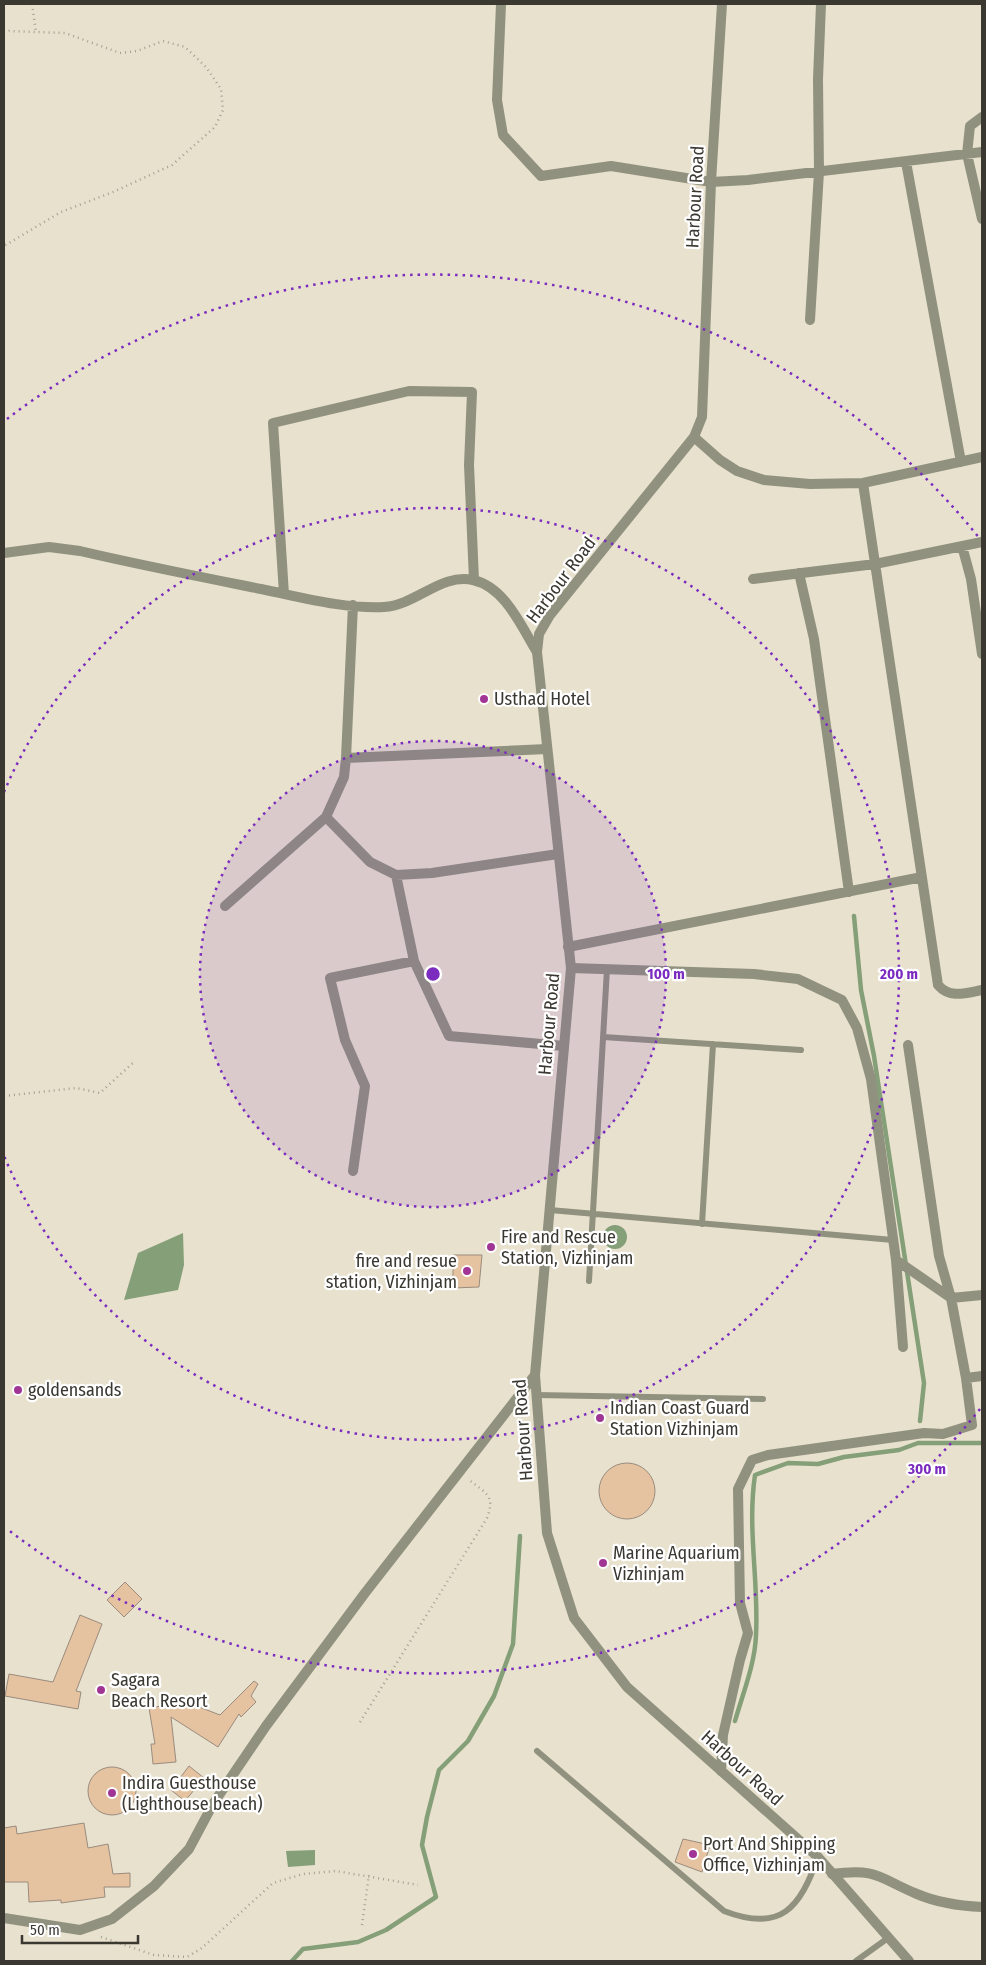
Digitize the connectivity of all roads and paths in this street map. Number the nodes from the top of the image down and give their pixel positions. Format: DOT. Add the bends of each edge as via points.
graph roads {
  1 [pos="32,4"];
  2 [pos="501,4"];
  3 [pos="722,4"];
  4 [pos="821,4"];
  5 [pos="36,32"];
  6 [pos="4,33"];
  7 [pos="982,116"];
  8 [pos="982,152"];
  9 [pos="967,154"];
  10 [pos="906,162"];
  11 [pos="819,172"];
  12 [pos="711,182"];
  13 [pos="982,219"];
  14 [pos="4,246"];
  15 [pos="810,320"];
  16 [pos="694,436"];
  17 [pos="982,457"];
  18 [pos="961,462"];
  19 [pos="863,483"];
  20 [pos="982,542"];
  21 [pos="962,546"];
  22 [pos="4,553"];
  23 [pos="875,564"];
  24 [pos="799,573"];
  25 [pos="752,579"];
  26 [pos="474,580"];
  27 [pos="284,594"];
  28 [pos="353,605"];
  29 [pos="536,652"];
  30 [pos="982,654"];
  31 [pos="547,749"];
  32 [pos="346,758"];
  33 [pos="326,817"];
  34 [pos="558,854"];
  35 [pos="396,875"];
  36 [pos="922,877"];
  37 [pos="849,892"];
  38 [pos="225,906"];
  39 [pos="568,947"];
  40 [pos="414,961"];
  41 [pos="571,968"];
  42 [pos="607,969"];
  43 [pos="982,990"];
  44 [pos="603,1037"];
  45 [pos="713,1044"];
  46 [pos="908,1045"];
  47 [pos="564,1046"];
  48 [pos="801,1050"];
  49 [pos="135,1061"];
  50 [pos="4,1096"];
  51 [pos="353,1172"];
  52 [pos="550,1210"];
  53 [pos="592,1213"];
  54 [pos="702,1224"];
  55 [pos="893,1240"];
  56 [pos="896,1260"];
  57 [pos="589,1281"];
  58 [pos="982,1295"];
  59 [pos="951,1298"];
  60 [pos="903,1347"];
  61 [pos="535,1375"];
  62 [pos="982,1376"];
  63 [pos="966,1378"];
  64 [pos="536,1395"];
  65 [pos="762,1398"];
  66 [pos="459,1472"];
  67 [pos="360,1722"];
  68 [pos="537,1751"];
  69 [pos="721,1771"];
  70 [pos="818,1857"];
  71 [pos="832,1874"];
  72 [pos="369,1875"];
  73 [pos="418,1885"];
  74 [pos="982,1907"];
  75 [pos="4,1918"];
  76 [pos="362,1925"];
  77 [pos="80,1930"];
  78 [pos="888,1938"];
  79 [pos="856,1961"];
  80 [pos="909,1961"];
  1 -- 5 [label="path"];
  2 -- 12 [label="street" via="496,100 503,134 541,176 611,166"];
  3 -- 12 [label="street, Harbour Road"];
  4 -- 11 [label="street"];
  5 -- 6 [label="path"];
  5 -- 14 [label="path" via="65,34 120,53 137,51 163,40 185,47 206,67 221,89 223,110 215,128 172,165 61,212"];
  7 -- 9 [label="street" via="970,126"];
  8 -- 9 [label="street"];
  9 -- 10 [label="street"];
  9 -- 13 [label="street"];
  10 -- 11 [label="street"];
  10 -- 18 [label="street"];
  11 -- 12 [label="street"];
  11 -- 15 [label="street"];
  12 -- 16 [label="street, Harbour Road" via="702,417"];
  16 -- 19 [label="street" via="737,471 764,480 810,484"];
  16 -- 29 [label="street, Harbour Road" via="550,615 539,634"];
  17 -- 18 [label="street"];
  18 -- 19 [label="street"];
  19 -- 23 [label="street"];
  20 -- 21 [label="street"];
  21 -- 23 [label="street"];
  21 -- 30 [label="street" via="971,579"];
  22 -- 27 [label="street" via="48,548 80,550"];
  23 -- 24 [label="street"];
  23 -- 36 [label="street"];
  24 -- 25 [label="street"];
  24 -- 37 [label="street" via="814,639"];
  26 -- 27 [label="street" via="469,465 472,392 409,390 273,423"];
  26 -- 28 [label="street" via="448,582 412,600 385,607"];
  26 -- 29 [label="street" via="492,588 506,602"];
  27 -- 28 [label="street"];
  28 -- 32 [label="street"];
  29 -- 31 [label="street, Harbour Road"];
  31 -- 32 [label="street"];
  31 -- 34 [label="street, Harbour Road"];
  32 -- 33 [label="street" via="344,777"];
  33 -- 35 [label="street" via="370,862"];
  33 -- 38 [label="street"];
  34 -- 35 [label="street" via="432,873"];
  34 -- 39 [label="street, Harbour Road"];
  35 -- 40 [label="street"];
  36 -- 37 [label="street"];
  36 -- 43 [label="street" via="938,985 952,995"];
  37 -- 39 [label="street"];
  39 -- 41 [label="street, Harbour Road"];
  40 -- 47 [label="street" via="449,1036"];
  40 -- 51 [label="street" via="330,978 345,1040 365,1086"];
  41 -- 42 [label="street"];
  41 -- 47 [label="street, Harbour Road"];
  42 -- 44 [label="lane"];
  42 -- 55 [label="street" via="754,974 798,979 842,1000 857,1028 872,1079"];
  44 -- 45 [label="lane"];
  44 -- 53 [label="lane"];
  45 -- 48 [label="lane"];
  45 -- 54 [label="lane"];
  46 -- 59 [label="street" via="939,1256"];
  47 -- 52 [label="street, Harbour Road"];
  49 -- 50 [label="path" via="100,1093 76,1088"];
  52 -- 53 [label="lane"];
  52 -- 61 [label="street, Harbour Road"];
  53 -- 54 [label="lane"];
  53 -- 57 [label="lane"];
  54 -- 55 [label="lane"];
  55 -- 56 [label="street"];
  56 -- 59 [label="street"];
  56 -- 60 [label="street"];
  58 -- 59 [label="street"];
  59 -- 63 [label="street"];
  61 -- 64 [label="street, Harbour Road"];
  61 -- 66 [label="street"];
  62 -- 63 [label="street"];
  63 -- 69 [label="street" via="972,1424 944,1434 905,1436 752,1460 738,1488 740,1603 748,1633 723,1734"];
  64 -- 65 [label="lane"];
  64 -- 69 [label="street, Harbour Road" via="547,1533 574,1618 627,1686"];
  66 -- 67 [label="path" via="488,1495 492,1505 487,1518"];
  66 -- 77 [label="street" via="266,1726 214,1804 189,1849 154,1886 112,1919"];
  68 -- 70 [label="lane" via="724,1911 742,1918 775,1918 795,1904 808,1885"];
  69 -- 70 [label="street, Harbour Road"];
  70 -- 71 [label="street, Harbour Road"];
  71 -- 74 [label="street" via="876,1873 918,1895 955,1906"];
  71 -- 78 [label="street, Harbour Road"];
  72 -- 73 [label="path"];
  72 -- 76 [label="path"];
  72 -- 77 [label="path" via="336,1871 303,1874 274,1883 202,1948 187,1957 154,1955"];
  75 -- 77 [label="street"];
  78 -- 79 [label="lane"];
  78 -- 80 [label="street, Harbour Road"];
}
